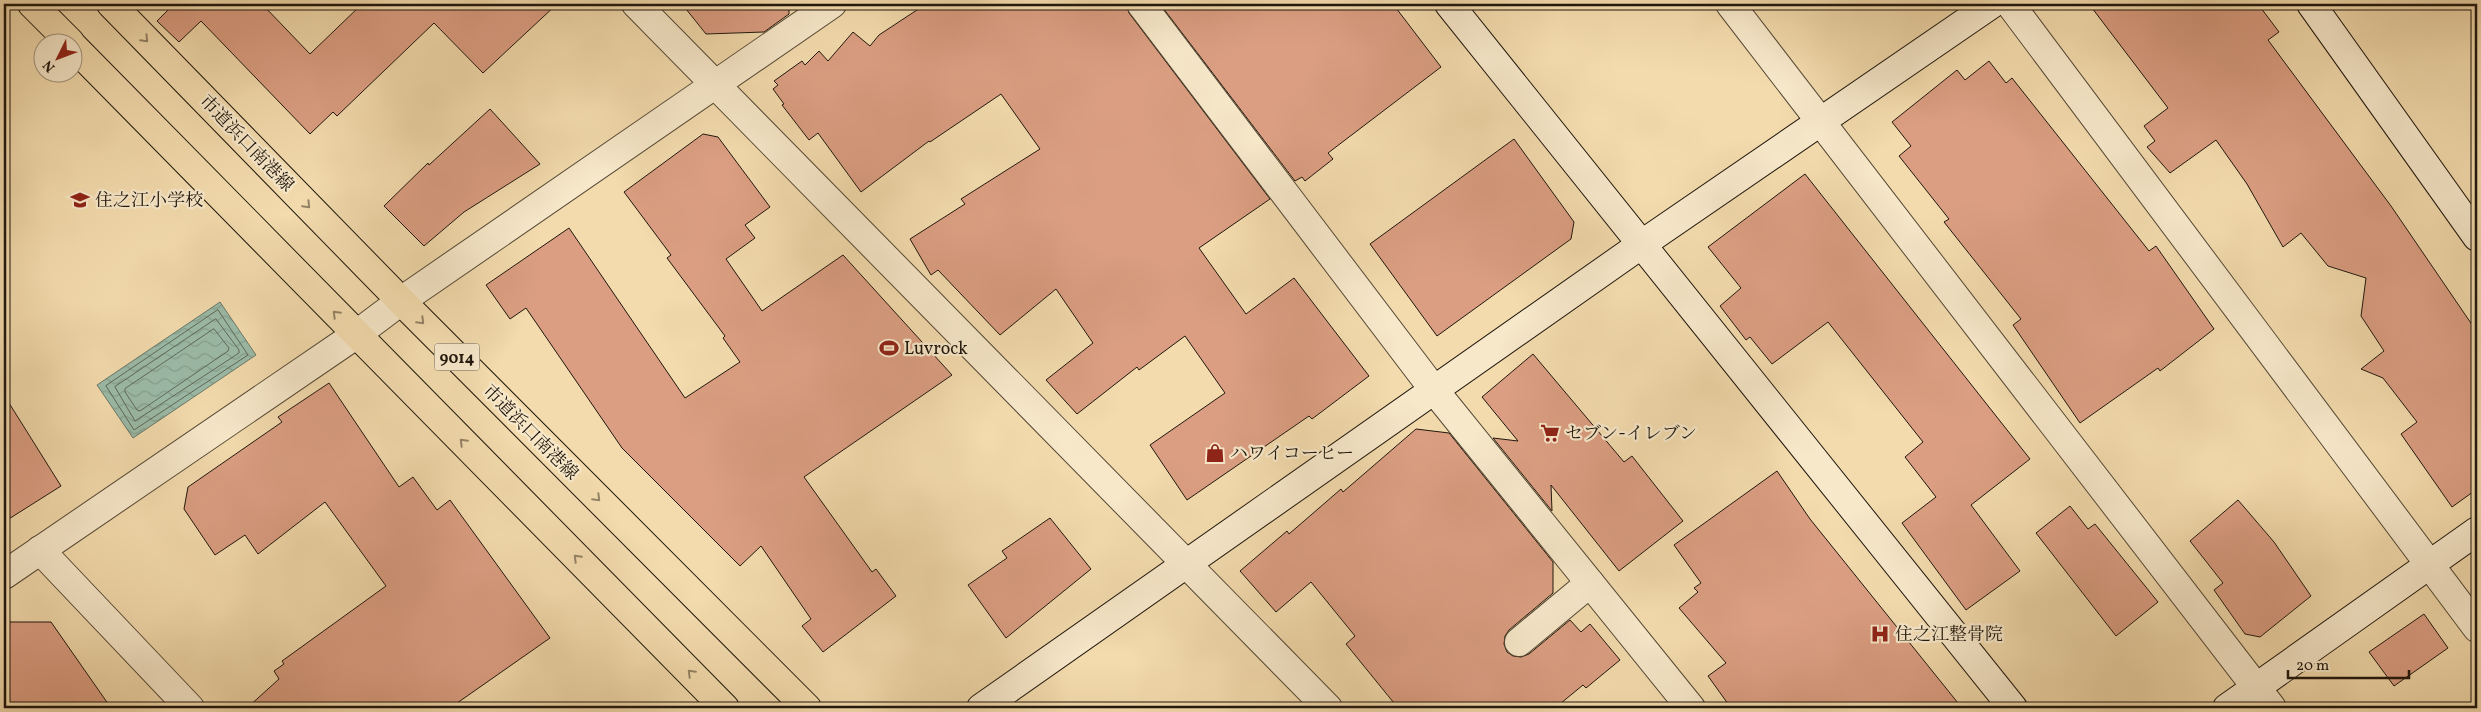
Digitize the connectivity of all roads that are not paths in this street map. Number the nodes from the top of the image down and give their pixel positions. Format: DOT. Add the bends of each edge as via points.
graph roads {
  1 [pos="32,4"];
  2 [pos="110,4"];
  3 [pos="636,4"];
  4 [pos="832,4"];
  5 [pos="1141,4"];
  6 [pos="1450,4"];
  7 [pos="1730,4"];
  8 [pos="1992,4"];
  9 [pos="2010,4"];
  10 [pos="2311,4"];
  11 [pos="60,32"];
  12 [pos="82,55"];
  13 [pos="716,84"];
  14 [pos="1820,121"];
  15 [pos="2477,238"];
  16 [pos="1642,244"];
  17 [pos="401,301"];
  18 [pos="357,334"];
  19 [pos="1434,390"];
  20 [pos="2477,531"];
  21 [pos="40,550"];
  22 [pos="1186,563"];
  23 [pos="2429,564"];
  24 [pos="4,575"];
  25 [pos="1590,583"];
  26 [pos="2477,628"];
  27 [pos="1519,642"];
  28 [pos="2265,697"];
  29 [pos="190,708"];
  30 [pos="725,708"];
  31 [pos="807,708"];
  32 [pos="981,708"];
  33 [pos="1328,708"];
  34 [pos="1690,708"];
  35 [pos="2013,708"];
  36 [pos="2227,708"];
  1 -- 11 [label="main road"];
  2 -- 17 [label="main road, 市道浜口南港線 / 9014, one-way"];
  3 -- 13 [label="street"];
  4 -- 13 [label="street"];
  5 -- 19 [label="street"];
  6 -- 16 [label="street"];
  7 -- 14 [label="street"];
  8 -- 14 [label="street"];
  9 -- 23 [label="street"];
  10 -- 15 [label="street"];
  18 -- 12 [label="main road, one-way"];
  13 -- 17 [label="street"];
  13 -- 22 [label="street"];
  14 -- 16 [label="street"];
  14 -- 28 [label="street"];
  16 -- 19 [label="street"];
  16 -- 35 [label="street"];
  17 -- 18 [label="street"];
  17 -- 31 [label="main road, 市道浜口南港線 / 9014, one-way"];
  18 -- 21 [label="street"];
  30 -- 18 [label="main road, one-way"];
  19 -- 22 [label="street"];
  19 -- 25 [label="street"];
  20 -- 23 [label="street"];
  21 -- 24 [label="street"];
  21 -- 29 [label="street"];
  22 -- 32 [label="street"];
  22 -- 33 [label="street"];
  23 -- 26 [label="street"];
  23 -- 28 [label="street"];
  25 -- 27 [label="street"];
  25 -- 34 [label="street"];
  28 -- 36 [label="street"];
}
